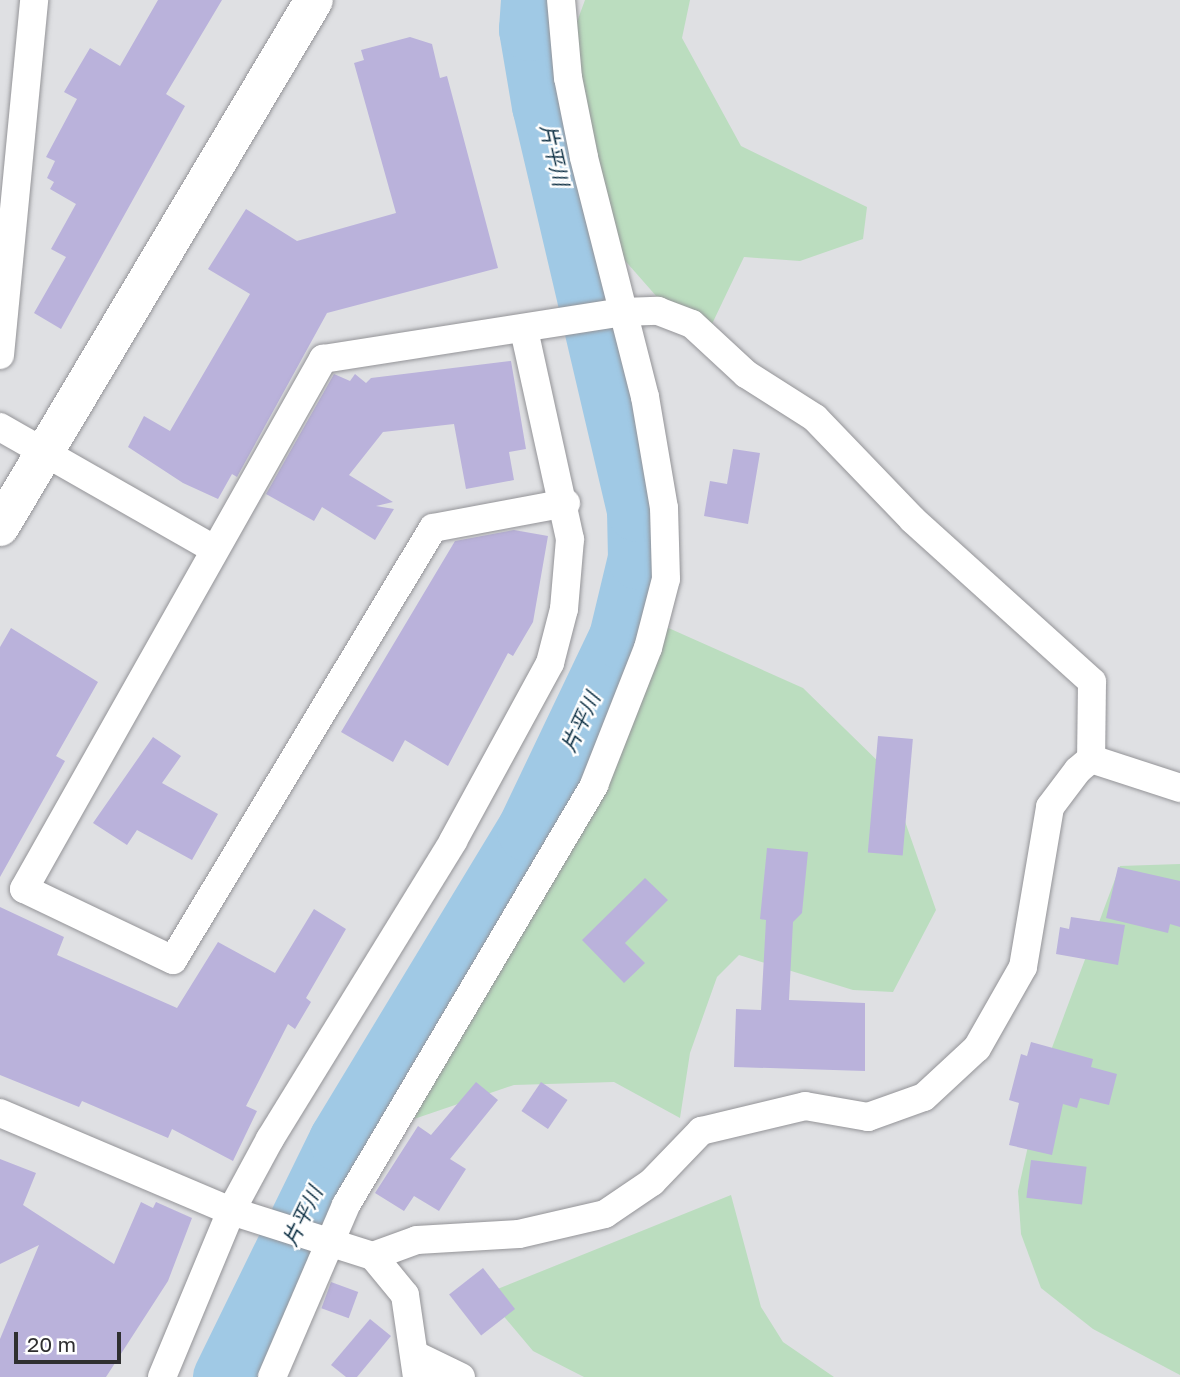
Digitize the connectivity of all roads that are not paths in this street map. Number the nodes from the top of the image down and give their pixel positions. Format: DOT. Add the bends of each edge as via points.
graph roads {
  1 [pos="34,0"];
  2 [pos="314,0"];
  3 [pos="561,0"];
  4 [pos="617,313"];
  5 [pos="524,329"];
  6 [pos="0,355"];
  7 [pos="0,428"];
  8 [pos="44,451"];
  9 [pos="566,503"];
  10 [pos="0,527"];
  11 [pos="212,548"];
  12 [pos="1091,759"];
  13 [pos="1180,788"];
  14 [pos="0,1113"];
  15 [pos="243,1215"];
  16 [pos="324,1241"];
  17 [pos="373,1256"];
  18 [pos="416,1366"];
  19 [pos="162,1377"];
  20 [pos="272,1377"];
  21 [pos="461,1377"];
  1 -- 6 [label="street"];
  2 -- 8 [label="main road"];
  3 -- 4 [label="street" via="568,78"];
  4 -- 5 [label="street"];
  4 -- 12 [label="street" via="658,311 692,324 746,374 815,418 913,520 1092,682"];
  4 -- 16 [label="street" via="645,397 664,508 666,579 648,648 594,785"];
  5 -- 9 [label="street"];
  5 -- 11 [label="street" via="323,359"];
  7 -- 8 [label="street"];
  8 -- 10 [label="main road"];
  8 -- 11 [label="street"];
  9 -- 11 [label="street" via="433,528 173,960 24,889"];
  9 -- 15 [label="street" via="570,539 564,609 550,663"];
  12 -- 13 [label="street"];
  12 -- 17 [label="street" via="1050,807 1023,967 977,1048 924,1097 868,1117 805,1106 702,1131 652,1182 605,1214 519,1234 417,1240"];
  14 -- 15 [label="street"];
  15 -- 16 [label="street"];
  15 -- 19 [label="street"];
  16 -- 17 [label="street"];
  16 -- 20 [label="street"];
  17 -- 18 [label="street" via="405,1295"];
  18 -- 21 [label="street"];
}
